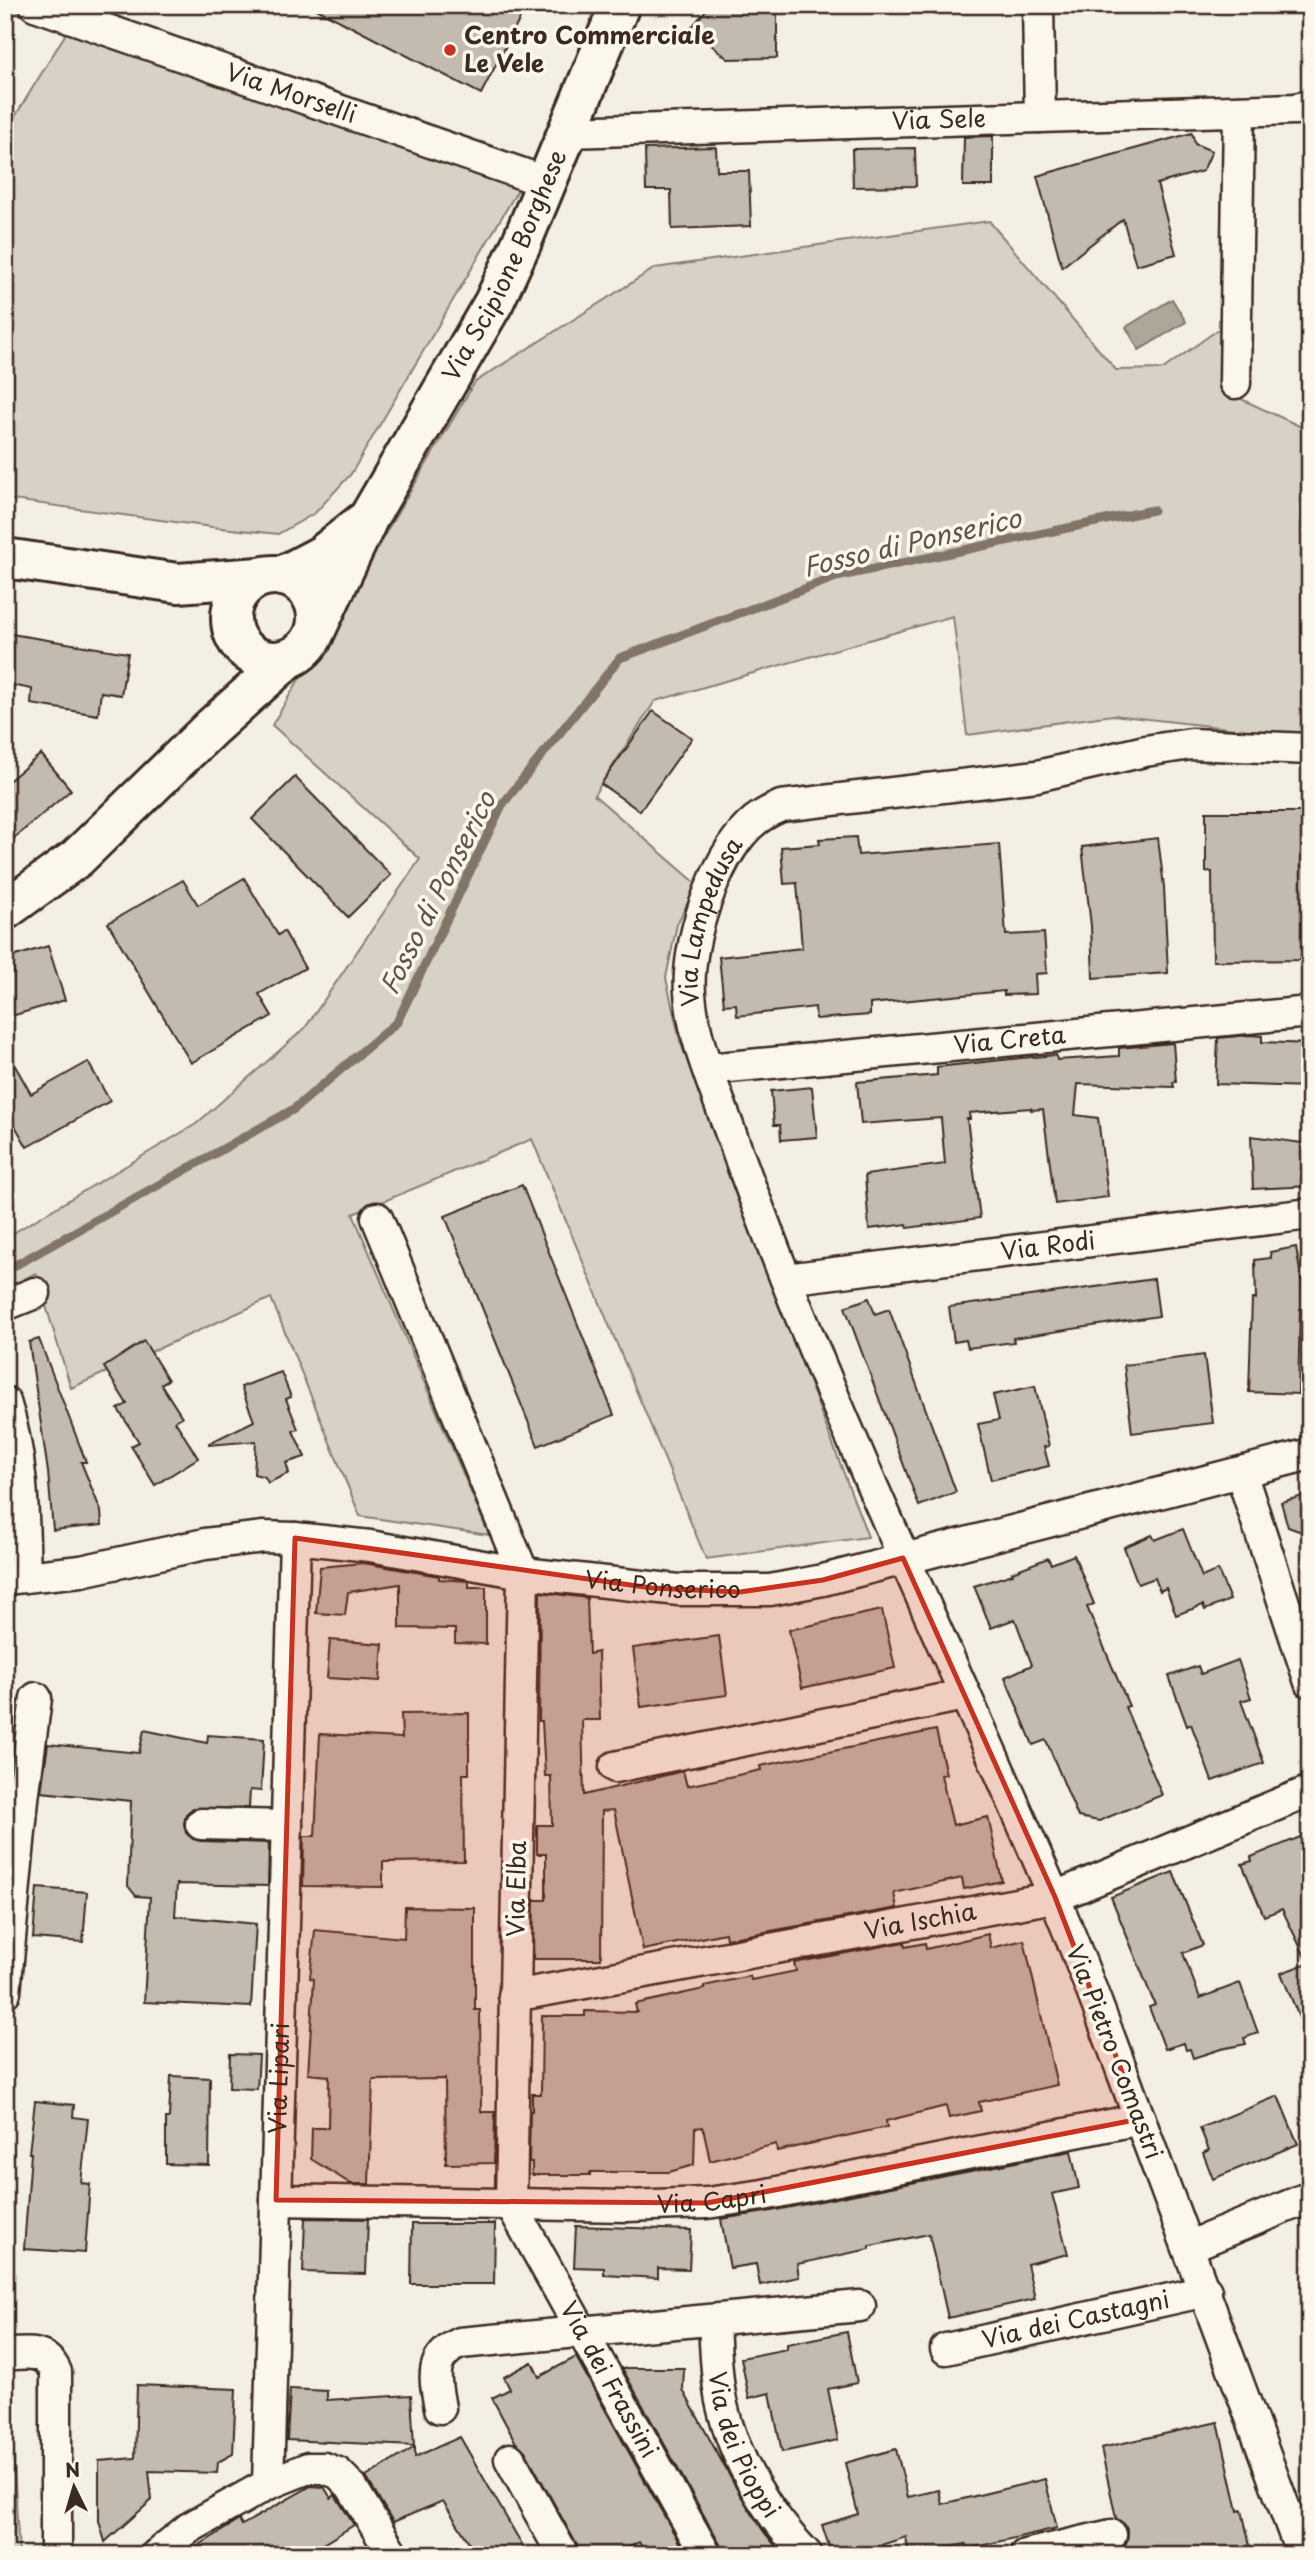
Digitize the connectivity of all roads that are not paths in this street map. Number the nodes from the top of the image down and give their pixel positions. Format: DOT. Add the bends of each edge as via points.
graph roads {
  1 [pos="36,5"];
  2 [pos="620,5"];
  3 [pos="1038,5"];
  4 [pos="1310,106"];
  5 [pos="1239,111"];
  6 [pos="1040,117"];
  7 [pos="568,132"];
  8 [pos="546,182"];
  9 [pos="1235,383"];
  10 [pos="369,517"];
  11 [pos="5,558"];
  12 [pos="271,576"];
  13 [pos="178,583"];
  14 [pos="316,630"];
  15 [pos="239,640"];
  16 [pos="288,659"];
  17 [pos="212,727"];
  18 [pos="1310,749"];
  19 [pos="5,910"];
  20 [pos="1310,1012"];
  21 [pos="708,1069"];
  22 [pos="1310,1214"];
  23 [pos="377,1218"];
  24 [pos="786,1279"];
  25 [pos="35,1293"];
  26 [pos="5,1305"];
  27 [pos="5,1402"];
  28 [pos="1310,1454"];
  29 [pos="1241,1473"];
  30 [pos="295,1538"];
  31 [pos="903,1558"];
  32 [pos="523,1573"];
  33 [pos="15,1578"];
  34 [pos="1310,1682"];
  35 [pos="964,1695"];
  36 [pos="36,1698"];
  37 [pos="615,1767"];
  38 [pos="1310,1791"];
  39 [pos="14,1798"];
  40 [pos="201,1824"];
  41 [pos="287,1826"];
  42 [pos="1055,1897"];
  43 [pos="5,1992"];
  44 [pos="514,1996"];
  45 [pos="1140,2119"];
  46 [pos="1310,2197"];
  47 [pos="276,2200"];
  48 [pos="511,2204"];
  49 [pos="1188,2247"];
  50 [pos="1206,2291"];
  51 [pos="860,2306"];
  52 [pos="714,2320"];
  53 [pos="581,2332"];
  54 [pos="946,2349"];
  55 [pos="5,2355"];
  56 [pos="440,2408"];
  57 [pos="510,2459"];
  58 [pos="268,2484"];
  59 [pos="1111,2536"];
  60 [pos="1306,2554"];
  61 [pos="56,2555"];
  62 [pos="156,2555"];
  63 [pos="393,2555"];
  64 [pos="563,2555"];
  65 [pos="706,2555"];
  66 [pos="807,2555"];
  67 [pos="1026,2555"];
  1 -- 8 [label="street, Via Morselli"];
  2 -- 7 [label="main road, Via Scipione Borghese"];
  3 -- 6 [label="street"];
  4 -- 5 [label="street, Via Sele"];
  5 -- 6 [label="street, Via Sele"];
  5 -- 9 [label="street"];
  6 -- 7 [label="street, Via Sele"];
  7 -- 8 [label="main road, Via Scipione Borghese"];
  8 -- 10 [label="main road, Via Scipione Borghese" via="494,302"];
  10 -- 12 [label="main road, Via Scipione Borghese" via="322,555"];
  10 -- 14 [label="main road, Via Scipione Borghese"];
  11 -- 13 [label="main road"];
  12 -- 13 [label="main road"];
  12 -- 14 [label="main road" via="296,580 306,590 314,602"];
  12 -- 15 [label="main road" via="248,583 233,603"];
  13 -- 15 [label="main road"];
  14 -- 16 [label="main road" via="310,642"];
  15 -- 16 [label="main road" via="259,659"];
  15 -- 17 [label="main road"];
  16 -- 17 [label="main road"];
  17 -- 19 [label="main road" via="77,858"];
  18 -- 21 [label="street, Via Lampedusa" via="1183,745 1037,776 804,802 765,813 730,851 695,936 690,993"];
  20 -- 21 [label="street, Via Creta"];
  21 -- 24 [label="street, Via Lampedusa"];
  22 -- 24 [label="street, Via Rodi"];
  23 -- 32 [label="street"];
  24 -- 31 [label="street, Via Lampedusa"];
  25 -- 26 [label="street"];
  27 -- 33 [label="street" via="22,1476"];
  28 -- 29 [label="street, Via Ponserico"];
  29 -- 31 [label="street, Via Ponserico"];
  29 -- 34 [label="street"];
  30 -- 32 [label="street, Via Ponserico"];
  30 -- 33 [label="street, Via Ponserico" via="223,1541 98,1568"];
  30 -- 41 [label="street, Via Lipari"];
  31 -- 32 [label="street, Via Ponserico" via="770,1590 620,1585"];
  31 -- 35 [label="street, Via Pietro Comastri"];
  32 -- 44 [label="street, Via Elba"];
  35 -- 37 [label="street"];
  35 -- 42 [label="street, Via Pietro Comastri"];
  36 -- 39 [label="street"];
  38 -- 42 [label="street, Via Ischia"];
  39 -- 43 [label="street"];
  40 -- 41 [label="street"];
  41 -- 47 [label="street, Via Lipari"];
  42 -- 44 [label="street, Via Ischia"];
  42 -- 45 [label="street, Via Pietro Comastri"];
  44 -- 48 [label="street, Via Elba"];
  45 -- 48 [label="street, Via Capri" via="736,2200 638,2206"];
  45 -- 49 [label="street, Via Pietro Comastri"];
  46 -- 49 [label="street"];
  47 -- 48 [label="street, Via Capri"];
  47 -- 58 [label="street, Via Lipari"];
  48 -- 53 [label="street, Via dei Frassini"];
  49 -- 50 [label="street, Via Pietro Comastri"];
  50 -- 54 [label="street, Via dei Castagni"];
  50 -- 60 [label="street, Via Pietro Comastri"];
  51 -- 52 [label="street"];
  52 -- 53 [label="street"];
  52 -- 66 [label="street, Via dei Pioppi" via="719,2387 729,2429 765,2502"];
  53 -- 56 [label="street" via="452,2346 435,2371"];
  53 -- 65 [label="street, Via dei Frassini"];
  55 -- 61 [label="street" via="36,2353 48,2359 56,2372"];
  57 -- 64 [label="street"];
  58 -- 62 [label="street" via="189,2528"];
  58 -- 63 [label="street" via="309,2468 338,2473 351,2486"];
  59 -- 67 [label="street"];
}
